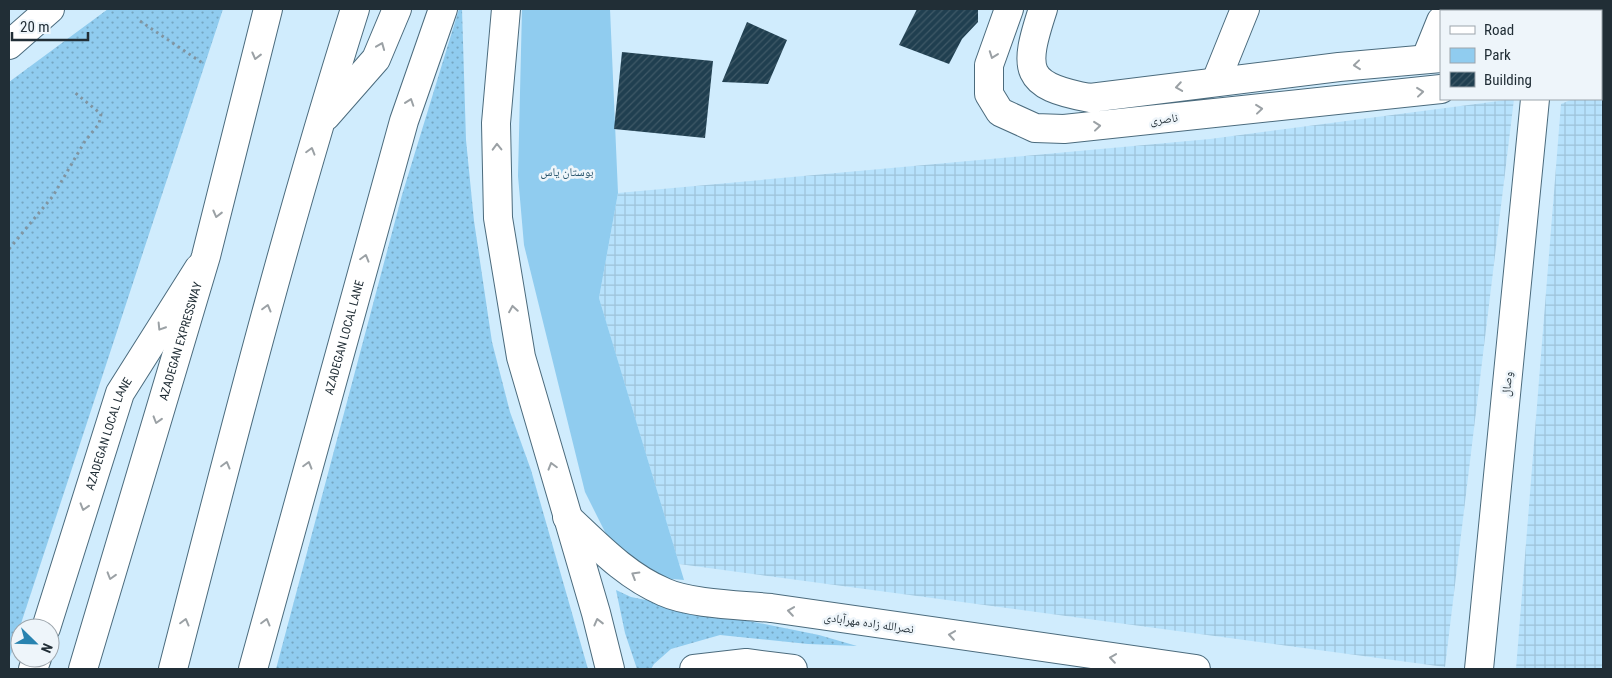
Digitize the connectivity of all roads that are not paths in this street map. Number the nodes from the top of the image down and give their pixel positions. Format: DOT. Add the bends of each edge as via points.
graph roads {
  1 [pos="50,9"];
  2 [pos="268,9"];
  3 [pos="355,9"];
  4 [pos="397,9"];
  5 [pos="443,9"];
  6 [pos="506,9"];
  7 [pos="1009,9"];
  8 [pos="1043,9"];
  9 [pos="1245,9"];
  10 [pos="1440,26"];
  11 [pos="9,45"];
  12 [pos="1434,58"];
  13 [pos="1216,81"];
  14 [pos="1440,90"];
  15 [pos="1535,100"];
  16 [pos="318,124"];
  17 [pos="206,256"];
  18 [pos="567,517"];
  19 [pos="49,618"];
  20 [pos="83,669"];
  21 [pos="173,669"];
  22 [pos="253,669"];
  23 [pos="610,669"];
  24 [pos="694,669"];
  25 [pos="793,669"];
  26 [pos="1196,669"];
  27 [pos="1480,669"];
  1 -- 11 [label="main road"];
  2 -- 17 [label="main road, AZADEGAN EXPRESSWAY, one-way"];
  3 -- 16 [label="main road"];
  16 -- 4 [label="main road, one-way" via="376,59"];
  22 -- 5 [label="main road, AZADEGAN LOCAL LANE, one-way" via="404,121"];
  18 -- 6 [label="main road, one-way" via="521,358 498,218 496,123"];
  7 -- 14 [label="main road, ناصری, one-way" via="989,65 988,94 1000,112 1035,128 1064,129"];
  13 -- 8 [label="main road, one-way" via="1090,98 1061,93 1039,81 1030,62 1034,34"];
  9 -- 13 [label="main road"];
  10 -- 12 [label="main road"];
  12 -- 13 [label="main road, one-way"];
  15 -- 27 [label="main road, وصال"];
  21 -- 16 [label="main road, one-way"];
  17 -- 19 [label="main road, AZADEGAN LOCAL LANE, one-way" via="120,393"];
  17 -- 20 [label="main road, AZADEGAN EXPRESSWAY, one-way"];
  23 -- 18 [label="main road, one-way"];
  26 -- 18 [label="main road, نصرالله زاده مهرآبادی, one-way" via="771,608 712,603 665,593 619,566"];
  24 -- 25 [label="main road" via="746,663"];
}
